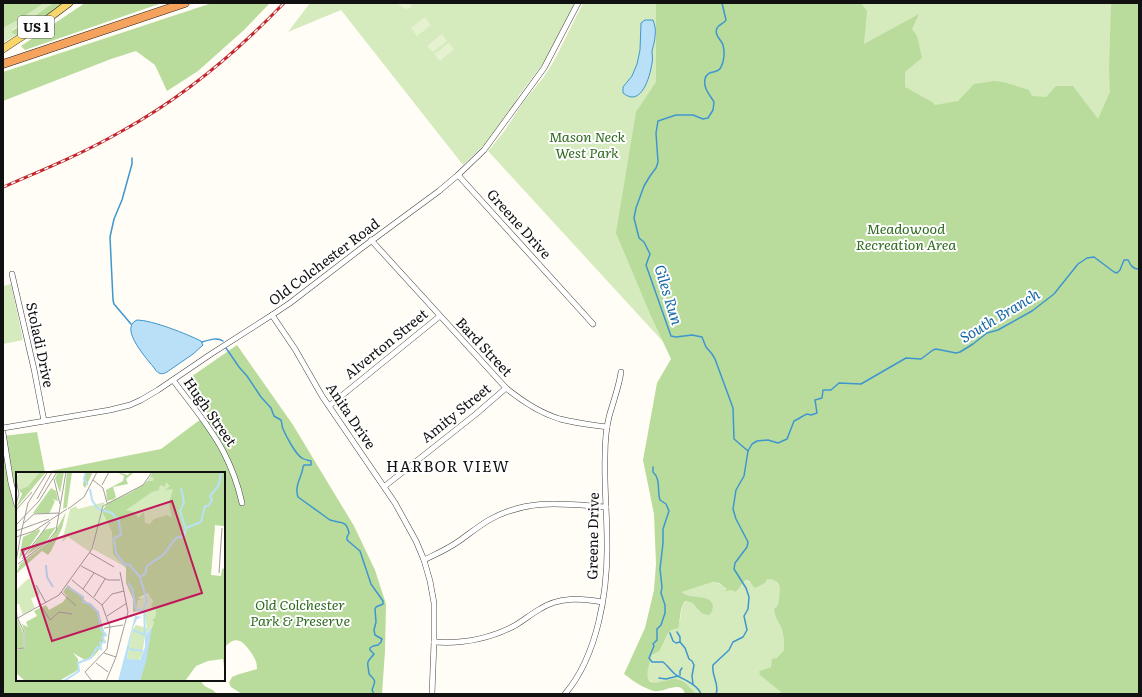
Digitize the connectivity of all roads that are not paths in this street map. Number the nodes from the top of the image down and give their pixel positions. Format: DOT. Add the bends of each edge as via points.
graph roads {
  1 [pos="69,3"];
  2 [pos="185,3"];
  3 [pos="578,3"];
  4 [pos="3,49"];
  5 [pos="3,64"];
  6 [pos="458,175"];
  7 [pos="371,240"];
  8 [pos="12,274"];
  9 [pos="272,315"];
  10 [pos="440,316"];
  11 [pos="593,324"];
  12 [pos="621,372"];
  13 [pos="173,380"];
  14 [pos="506,388"];
  15 [pos="328,406"];
  16 [pos="44,421"];
  17 [pos="607,427"];
  18 [pos="3,428"];
  19 [pos="3,433"];
  20 [pos="384,486"];
  21 [pos="16,502"];
  22 [pos="242,503"];
  23 [pos="606,507"];
  24 [pos="424,560"];
  25 [pos="602,602"];
  26 [pos="434,642"];
  27 [pos="432,694"];
  28 [pos="565,694"];
  1 -- 4 [label="main road, US 1"];
  2 -- 5 [label="highway"];
  3 -- 6 [label="street, Old Colchester Road" via="544,68 484,150"];
  6 -- 7 [label="street, Old Colchester Road"];
  6 -- 11 [label="street, Greene Drive"];
  7 -- 9 [label="street, Old Colchester Road"];
  7 -- 10 [label="street, Bard Street"];
  8 -- 16 [label="street, Stoladi Drive"];
  9 -- 13 [label="street, Old Colchester Road"];
  9 -- 15 [label="street, Anita Drive"];
  10 -- 14 [label="street, Bard Street"];
  10 -- 15 [label="street, Alverton Street"];
  12 -- 17 [label="street, Greene Drive"];
  13 -- 16 [label="street, Old Colchester Road" via="130,405"];
  13 -- 22 [label="street, Hugh Street" via="223,451"];
  14 -- 17 [label="street, Bard Street" via="520,400 550,415"];
  14 -- 20 [label="street, Amity Street"];
  15 -- 20 [label="street, Anita Drive"];
  16 -- 18 [label="street, Old Colchester Road"];
  17 -- 23 [label="street, Greene Drive"];
  19 -- 21 [label="street"];
  20 -- 24 [label="street, Anita Drive" via="407,524"];
  23 -- 24 [label="street" via="554,503 520,508 491,519 449,548"];
  23 -- 25 [label="street, Greene Drive" via="607,555"];
  24 -- 26 [label="street, Anita Drive" via="434,603"];
  25 -- 26 [label="street" via="586,599 562,600 545,606 515,626 489,636 463,642"];
  25 -- 28 [label="street, Greene Drive" via="587,658 579,675"];
  26 -- 27 [label="street, Anita Drive"];
}
